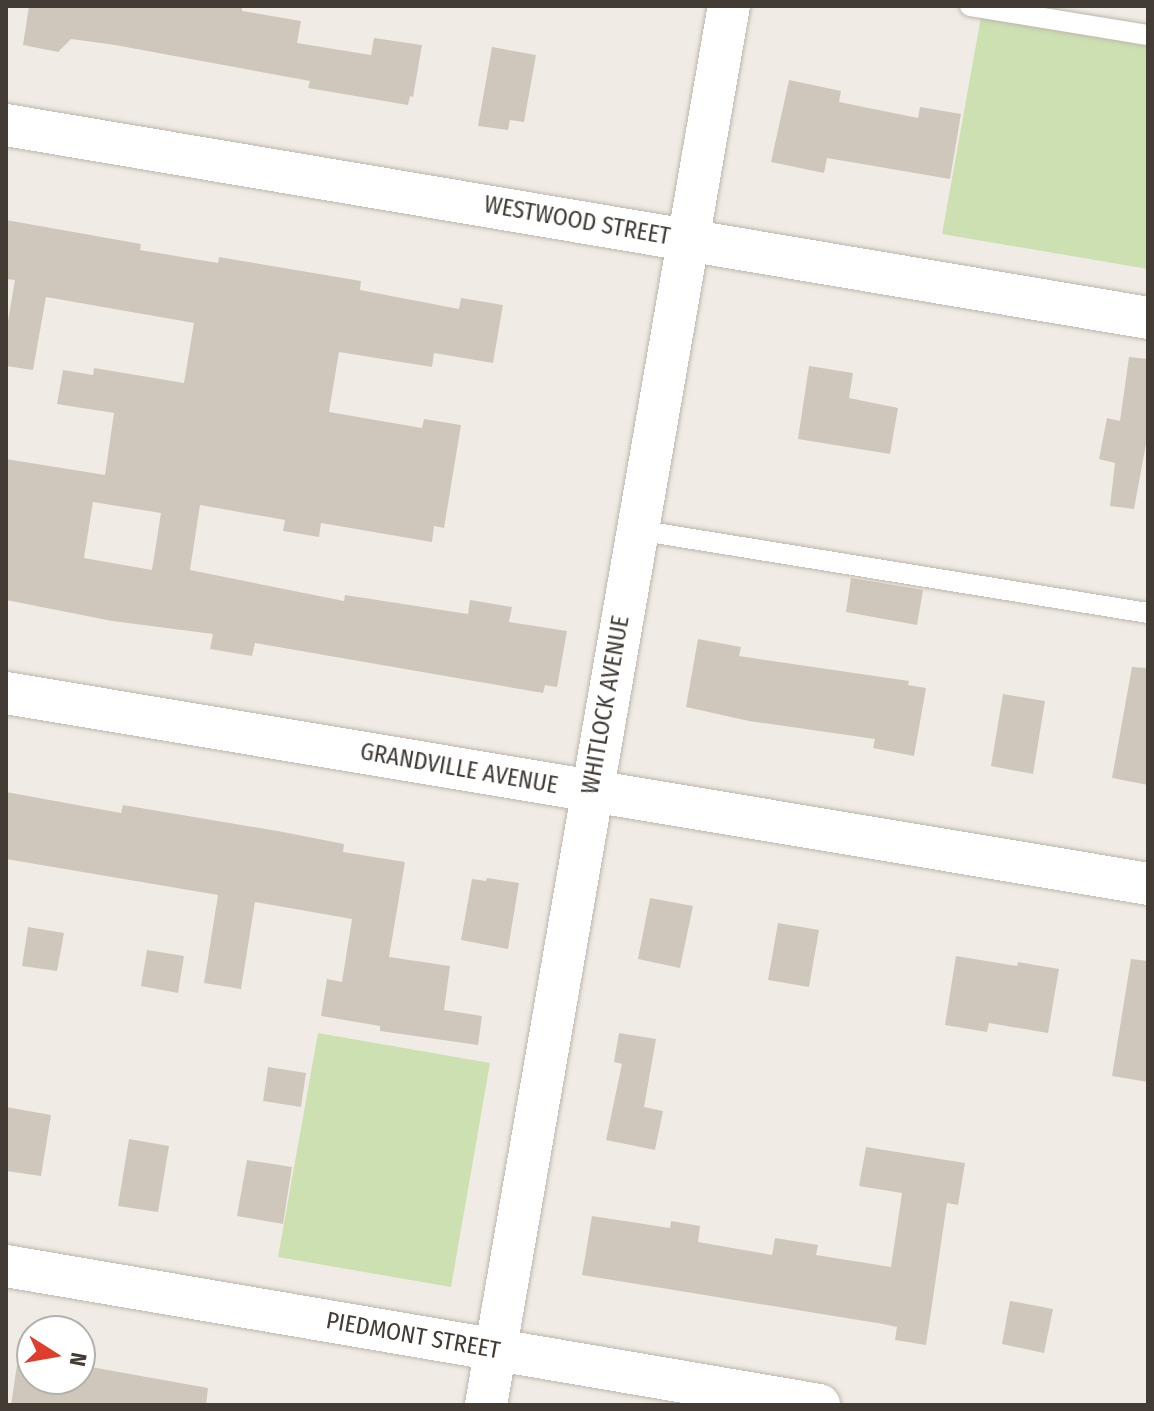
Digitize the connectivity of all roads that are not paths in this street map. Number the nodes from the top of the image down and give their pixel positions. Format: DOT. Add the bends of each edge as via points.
graph roads {
  1 [pos="729,6"];
  2 [pos="970,6"];
  3 [pos="1148,35"];
  4 [pos="6,125"];
  5 [pos="687,240"];
  6 [pos="1148,318"];
  7 [pos="637,530"];
  8 [pos="1148,613"];
  9 [pos="6,693"];
  10 [pos="592,792"];
  11 [pos="1148,884"];
  12 [pos="6,1266"];
  13 [pos="495,1350"];
  14 [pos="486,1405"];
  15 [pos="819,1405"];
  1 -- 5 [label="street, WHITLOCK AVENUE"];
  2 -- 3 [label="lane"];
  4 -- 5 [label="street, WESTWOOD STREET"];
  5 -- 6 [label="street, WESTWOOD STREET"];
  5 -- 7 [label="street, WHITLOCK AVENUE"];
  7 -- 8 [label="lane"];
  7 -- 10 [label="street, WHITLOCK AVENUE"];
  9 -- 10 [label="street, GRANDVILLE AVENUE"];
  10 -- 11 [label="street, GRANDVILLE AVENUE"];
  10 -- 13 [label="street, WHITLOCK AVENUE"];
  12 -- 13 [label="street, PIEDMONT STREET"];
  13 -- 14 [label="street, WHITLOCK AVENUE"];
  13 -- 15 [label="street, PIEDMONT STREET"];
}
